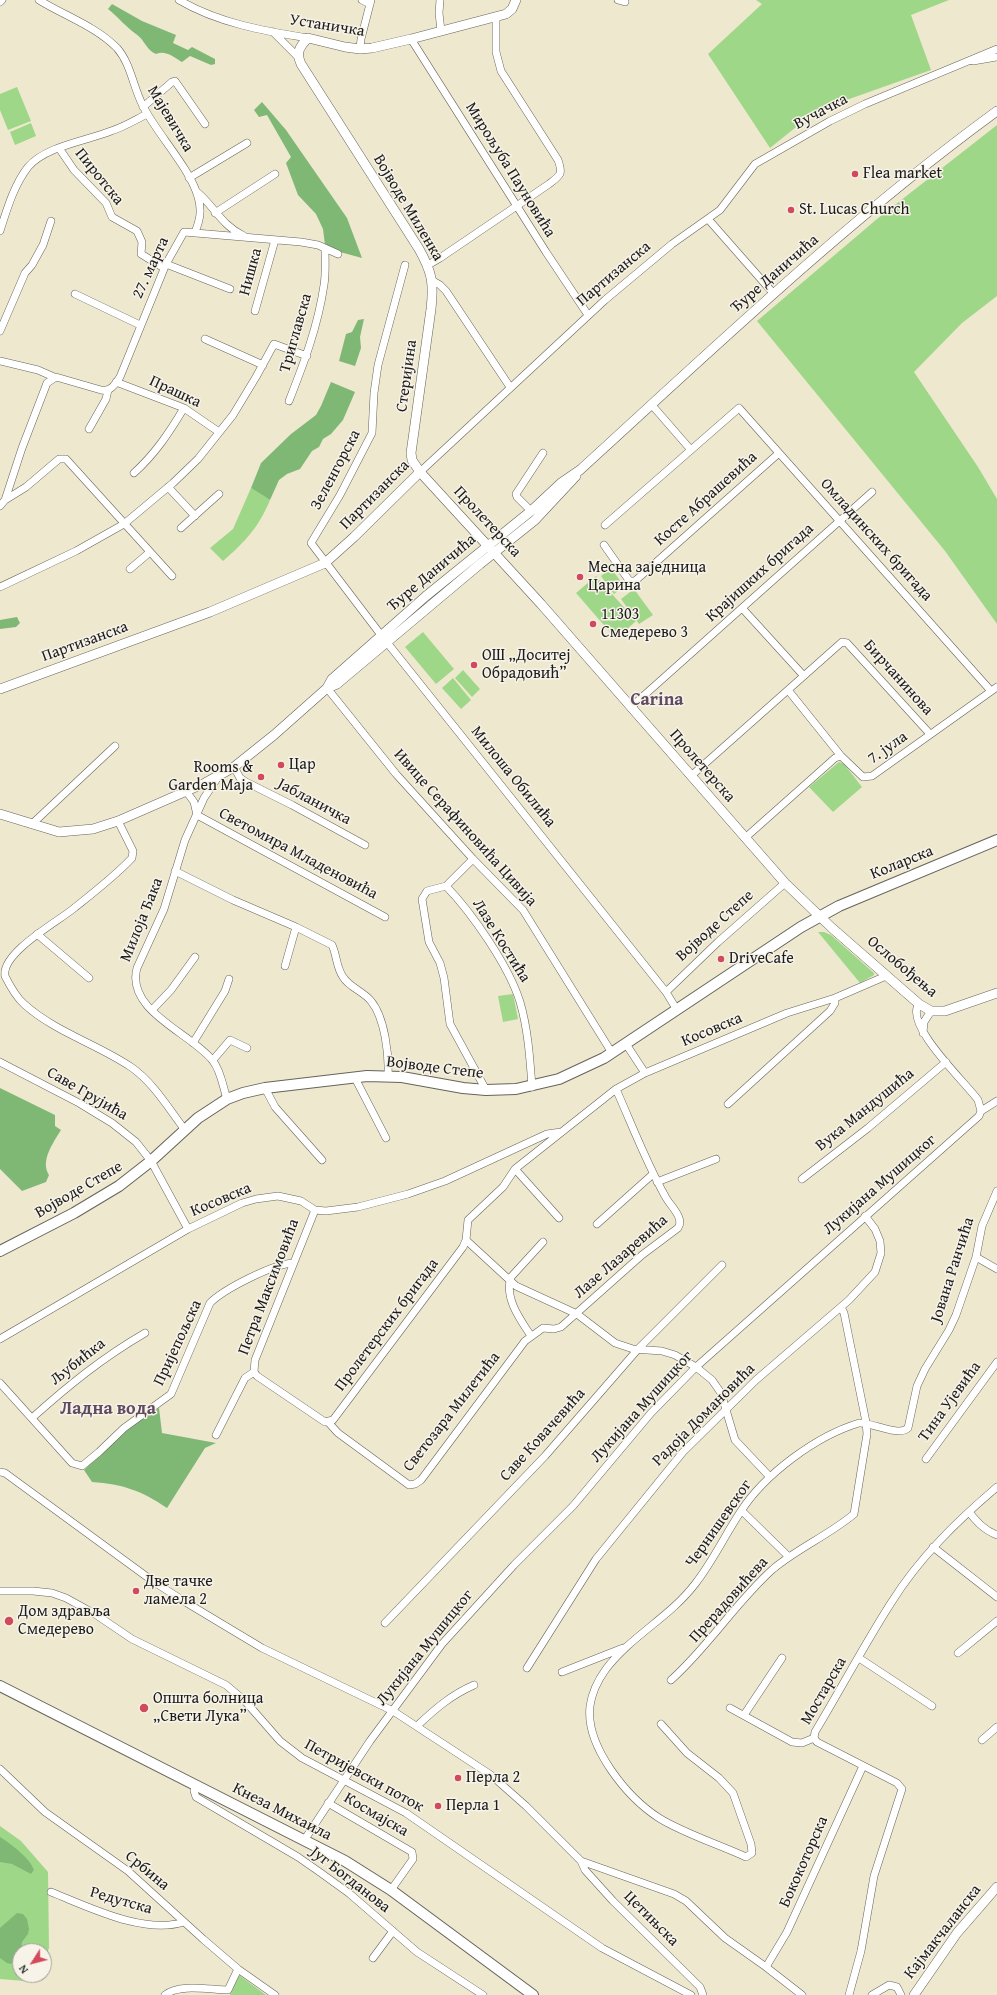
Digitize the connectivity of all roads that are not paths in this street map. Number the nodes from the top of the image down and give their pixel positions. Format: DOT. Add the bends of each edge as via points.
graph roads {
  1 [pos="2,0"];
  2 [pos="39,0"];
  3 [pos="179,0"];
  4 [pos="362,0"];
  5 [pos="440,0"];
  6 [pos="516,0"];
  7 [pos="0,2"];
  8 [pos="370,2"];
  9 [pos="496,17"];
  10 [pos="441,31"];
  11 [pos="273,32"];
  12 [pos="308,38"];
  13 [pos="411,39"];
  14 [pos="360,49"];
  15 [pos="997,49"];
  16 [pos="298,57"];
  17 [pos="997,57"];
  18 [pos="969,61"];
  19 [pos="143,107"];
  20 [pos="997,111"];
  21 [pos="147,114"];
  22 [pos="205,124"];
  23 [pos="246,144"];
  24 [pos="59,148"];
  25 [pos="275,174"];
  26 [pos="189,178"];
  27 [pos="196,192"];
  28 [pos="516,206"];
  29 [pos="215,213"];
  30 [pos="708,219"];
  31 [pos="51,221"];
  32 [pos="0,231"];
  33 [pos="195,232"];
  34 [pos="249,238"];
  35 [pos="275,240"];
  36 [pos="325,248"];
  37 [pos="338,254"];
  38 [pos="405,265"];
  39 [pos="428,265"];
  40 [pos="165,266"];
  41 [pos="433,281"];
  42 [pos="230,290"];
  43 [pos="75,294"];
  44 [pos="774,294"];
  45 [pos="255,311"];
  46 [pos="588,315"];
  47 [pos="140,324"];
  48 [pos="0,331"];
  49 [pos="205,339"];
  50 [pos="307,356"];
  51 [pos="0,361"];
  52 [pos="264,365"];
  53 [pos="54,377"];
  54 [pos="116,382"];
  55 [pos="510,387"];
  56 [pos="108,390"];
  57 [pos="289,401"];
  58 [pos="651,404"];
  59 [pos="184,408"];
  60 [pos="89,429"];
  61 [pos="219,432"];
  62 [pos="691,450"];
  63 [pos="779,453"];
  64 [pos="543,454"];
  65 [pos="580,470"];
  66 [pos="420,472"];
  67 [pos="134,473"];
  68 [pos="168,487"];
  69 [pos="872,492"];
  70 [pos="219,494"];
  71 [pos="2,503"];
  72 [pos="532,511"];
  73 [pos="195,516"];
  74 [pos="839,520"];
  75 [pos="124,524"];
  76 [pos="605,525"];
  77 [pos="181,528"];
  78 [pos="604,545"];
  79 [pos="491,549"];
  80 [pos="150,552"];
  81 [pos="324,564"];
  82 [pos="130,569"];
  83 [pos="172,576"];
  84 [pos="0,587"];
  85 [pos="742,608"];
  86 [pos="383,639"];
  87 [pos="803,675"];
  88 [pos="327,688"];
  89 [pos="0,689"];
  90 [pos="994,689"];
  91 [pos="788,690"];
  92 [pos="631,707"];
  93 [pos="930,734"];
  94 [pos="115,746"];
  95 [pos="841,756"];
  96 [pos="234,767"];
  97 [pos="218,776"];
  98 [pos="691,776"];
  99 [pos="186,791"];
  100 [pos="0,814"];
  101 [pos="197,815"];
  102 [pos="118,821"];
  103 [pos="32,824"];
  104 [pos="745,838"];
  105 [pos="997,840"];
  106 [pos="365,845"];
  107 [pos="472,859"];
  108 [pos="176,871"];
  109 [pos="785,883"];
  110 [pos="446,886"];
  111 [pos="385,917"];
  112 [pos="819,917"];
  113 [pos="296,927"];
  114 [pos="37,934"];
  115 [pos="195,957"];
  116 [pos="285,966"];
  117 [pos="886,976"];
  118 [pos="88,978"];
  119 [pos="229,979"];
  120 [pos="666,992"];
  121 [pos="997,993"];
  122 [pos="835,998"];
  123 [pos="919,1004"];
  124 [pos="152,1010"];
  125 [pos="677,1010"];
  126 [pos="931,1011"];
  127 [pos="922,1033"];
  128 [pos="193,1044"];
  129 [pos="626,1044"];
  130 [pos="247,1048"];
  131 [pos="612,1053"];
  132 [pos="213,1060"];
  133 [pos="0,1062"];
  134 [pos="946,1062"];
  135 [pos="645,1074"];
  136 [pos="388,1076"];
  137 [pos="355,1078"];
  138 [pos="532,1087"];
  139 [pos="265,1088"];
  140 [pos="616,1089"];
  141 [pos="486,1090"];
  142 [pos="227,1098"];
  143 [pos="997,1101"];
  144 [pos="728,1104"];
  145 [pos="981,1111"];
  146 [pos="185,1130"];
  147 [pos="561,1132"];
  148 [pos="386,1138"];
  149 [pos="716,1159"];
  150 [pos="322,1160"];
  151 [pos="152,1161"];
  152 [pos="515,1169"];
  153 [pos="653,1174"];
  154 [pos="802,1179"];
  155 [pos="657,1182"];
  156 [pos="997,1191"];
  157 [pos="315,1210"];
  158 [pos="866,1216"];
  159 [pos="559,1218"];
  160 [pos="597,1224"];
  161 [pos="188,1229"];
  162 [pos="466,1240"];
  163 [pos="543,1242"];
  164 [pos="0,1251"];
  165 [pos="976,1257"];
  166 [pos="293,1263"];
  167 [pos="722,1265"];
  168 [pos="997,1269"];
  169 [pos="510,1282"];
  170 [pos="841,1307"];
  171 [pos="577,1314"];
  172 [pos="145,1333"];
  173 [pos="531,1336"];
  174 [pos="0,1338"];
  175 [pos="639,1348"];
  176 [pos="997,1362"];
  177 [pos="696,1367"];
  178 [pos="254,1372"];
  179 [pos="0,1383"];
  180 [pos="727,1409"];
  181 [pos="32,1418"];
  182 [pos="328,1422"];
  183 [pos="866,1422"];
  184 [pos="216,1435"];
  185 [pos="926,1459"];
  186 [pos="0,1472"];
  187 [pos="770,1477"];
  188 [pos="997,1487"];
  189 [pos="742,1510"];
  190 [pos="969,1512"];
  191 [pos="997,1536"];
  192 [pos="933,1547"];
  193 [pos="789,1557"];
  194 [pos="0,1591"];
  195 [pos="997,1597"];
  196 [pos="997,1621"];
  197 [pos="385,1623"];
  198 [pos="626,1647"];
  199 [pos="958,1653"];
  200 [pos="782,1658"];
  201 [pos="859,1658"];
  202 [pos="527,1668"];
  203 [pos="562,1672"];
  204 [pos="672,1680"];
  205 [pos="474,1685"];
  206 [pos="0,1686"];
  207 [pos="932,1706"];
  208 [pos="730,1708"];
  209 [pos="393,1711"];
  210 [pos="744,1715"];
  211 [pos="661,1724"];
  212 [pos="417,1726"];
  213 [pos="997,1727"];
  214 [pos="814,1738"];
  215 [pos="982,1740"];
  216 [pos="862,1766"];
  217 [pos="0,1769"];
  218 [pos="344,1781"];
  219 [pos="195,1786"];
  220 [pos="328,1803"];
  221 [pos="305,1839"];
  222 [pos="581,1861"];
  223 [pos="997,1887"];
  224 [pos="391,1890"];
  225 [pos="51,1892"];
  226 [pos="184,1922"];
  227 [pos="393,1931"];
  228 [pos="373,1958"];
  229 [pos="766,1967"];
  230 [pos="238,1969"];
  231 [pos="272,1994"];
  232 [pos="165,1995"];
  233 [pos="483,1995"];
  234 [pos="533,1995"];
  235 [pos="691,1995"];
  236 [pos="703,1995"];
  237 [pos="802,1995"];
  238 [pos="849,1995"];
  239 [pos="872,1995"];
  240 [pos="901,1995"];
  241 [pos="914,1995"];
  1 -- 7 [label="street"];
  2 -- 19 [label="street, Мајевичка" via="99,34 115,47 126,61"];
  3 -- 11 [label="street, Устаничка" via="222,19"];
  4 -- 8 [label="street"];
  5 -- 10 [label="street"];
  6 -- 9 [label="street, Устаничка" via="512,9"];
  8 -- 14 [label="street"];
  9 -- 10 [label="street, Устаничка"];
  9 -- 28 [label="street" via="496,52 501,71 562,169 557,179"];
  10 -- 13 [label="street, Устаничка"];
  11 -- 12 [label="street, Устаничка"];
  11 -- 16 [label="street"];
  12 -- 14 [label="street, Устаничка"];
  12 -- 16 [label="street" via="300,46"];
  13 -- 14 [label="street, Устаничка"];
  13 -- 28 [label="street, Мирољуба Пауновића"];
  15 -- 18 [label="street, Вучачка"];
  16 -- 39 [label="street, Војводе Миленка"];
  17 -- 18 [label="street, Вучачка"];
  18 -- 30 [label="street, Вучачка" via="830,121 755,164 720,210"];
  19 -- 21 [label="street, Мајевичка"];
  19 -- 22 [label="street" via="175,81"];
  20 -- 44 [label="street, Ђуре Даничића" via="897,187"];
  21 -- 24 [label="street" via="111,131"];
  21 -- 26 [label="street, Мајевичка"];
  23 -- 26 [label="street"];
  24 -- 32 [label="street" via="40,157 29,167 16,188"];
  24 -- 40 [label="street, Пиротска" via="74,170 106,203 112,217 137,231 142,242 141,254"];
  25 -- 29 [label="street"];
  26 -- 27 [label="street, Мајевичка"];
  27 -- 29 [label="street"];
  27 -- 33 [label="street" via="200,211"];
  28 -- 39 [label="street"];
  28 -- 46 [label="street, Мирољуба Пауновића"];
  29 -- 34 [label="street" via="231,229"];
  30 -- 44 [label="street"];
  30 -- 46 [label="street, Партизанска" via="672,244"];
  31 -- 48 [label="street" via="43,245 32,265 24,273"];
  33 -- 34 [label="street, 27. марта"];
  33 -- 40 [label="street, 27. марта" via="181,235"];
  34 -- 35 [label="street, 27. марта"];
  35 -- 36 [label="street, 27. марта" via="301,242"];
  35 -- 45 [label="street, Нишка"];
  36 -- 37 [label="street, 27. марта"];
  36 -- 50 [label="street, Триглавска" via="322,297"];
  38 -- 81 [label="street, Зеленгорска" via="378,365 372,433 340,495 311,543"];
  39 -- 41 [label="street, Војводе Миленка"];
  40 -- 42 [label="street"];
  40 -- 47 [label="street, 27. марта"];
  41 -- 55 [label="street, Војводе Миленка" via="446,291"];
  41 -- 66 [label="street, Стеријина" via="411,453 412,460"];
  43 -- 47 [label="street"];
  44 -- 58 [label="street, Ђуре Даничића"];
  46 -- 55 [label="street, Партизанска"];
  47 -- 54 [label="street, 27. марта" via="127,361"];
  49 -- 52 [label="street"];
  50 -- 52 [label="street" via="276,344"];
  50 -- 57 [label="street, Триглавска"];
  51 -- 53 [label="street" via="38,370"];
  52 -- 61 [label="street"];
  53 -- 56 [label="street"];
  53 -- 71 [label="street" via="46,388"];
  54 -- 56 [label="street, 27. марта"];
  54 -- 59 [label="street, Прашка"];
  55 -- 66 [label="street, Партизанска"];
  56 -- 60 [label="street, 27. марта" via="106,399"];
  58 -- 62 [label="street"];
  58 -- 65 [label="street, Ђуре Даничића"];
  59 -- 61 [label="street, Прашка"];
  59 -- 67 [label="street" via="163,442"];
  61 -- 68 [label="street" via="192,465"];
  62 -- 63 [label="street, Омладинских бригада" via="739,408"];
  62 -- 76 [label="street"];
  63 -- 74 [label="street, Омладинских бригада"];
  63 -- 78 [label="street, Косте Абрашевића" via="636,581 628,579"];
  64 -- 72 [label="street" via="516,494"];
  65 -- 72 [label="street, Ђуре Даничића" via="561,483"];
  65 -- 79 [label="street, Ђуре Даничића" via="542,514"];
  66 -- 79 [label="street, Пролетерска"];
  66 -- 81 [label="street, Партизанска"];
  68 -- 73 [label="street"];
  68 -- 75 [label="street"];
  69 -- 74 [label="street, Крајишких бригада"];
  70 -- 73 [label="street"];
  71 -- 75 [label="street" via="60,459 66,459"];
  72 -- 79 [label="street, Ђуре Даничића"];
  73 -- 77 [label="street"];
  74 -- 85 [label="street, Крајишких бригада"];
  74 -- 90 [label="street, Омладинских бригада"];
  75 -- 80 [label="street"];
  75 -- 84 [label="street" via="76,551"];
  79 -- 86 [label="street, Ђуре Даничића"];
  79 -- 92 [label="street, Пролетерска"];
  80 -- 82 [label="street"];
  80 -- 83 [label="street"];
  81 -- 86 [label="street, Милоша Обилића"];
  81 -- 89 [label="street, Партизанска" via="210,612"];
  85 -- 87 [label="street"];
  85 -- 92 [label="street, Крајишких бригада"];
  86 -- 88 [label="street, Ђуре Даничића" via="332,679"];
  86 -- 120 [label="street, Милоша Обилића"];
  87 -- 91 [label="street"];
  87 -- 93 [label="street, Бирчанинова" via="844,641"];
  88 -- 96 [label="street, Ђуре Даничића"];
  88 -- 107 [label="street, Ивице Серафиновића Цивија" via="396,774"];
  90 -- 93 [label="street, 7. јула"];
  91 -- 95 [label="street"];
  91 -- 98 [label="street"];
  92 -- 98 [label="street, Пролетерска"];
  93 -- 95 [label="street, 7. јула" via="869,778 860,775"];
  94 -- 103 [label="street"];
  95 -- 104 [label="street, 7. јула" via="835,758"];
  96 -- 97 [label="street, Ђуре Даничића"];
  96 -- 106 [label="street, Јабланичка" via="240,778 246,782"];
  97 -- 99 [label="street, Ђуре Даничића"];
  97 -- 101 [label="street, Милоја Ђака"];
  98 -- 104 [label="street, Пролетерска"];
  99 -- 101 [label="street" via="194,802"];
  99 -- 102 [label="street, Ђуре Даничића"];
  100 -- 103 [label="street, Ђуре Даничића"];
  101 -- 108 [label="street, Милоја Ђака" via="185,840"];
  101 -- 111 [label="street, Светомира Младеновића"];
  102 -- 103 [label="street, Ђуре Даничића" via="93,829 68,832 49,830"];
  102 -- 114 [label="street" via="133,852 132,858 72,910"];
  104 -- 109 [label="street, Пролетерска"];
  105 -- 112 [label="main road, Коларска" via="867,893"];
  107 -- 110 [label="street"];
  107 -- 131 [label="street, Ивице Серафиновића Цивија" via="523,910"];
  108 -- 113 [label="street" via="233,900"];
  108 -- 124 [label="street, Милоја Ђака" via="164,909 135,974 138,990"];
  109 -- 112 [label="street, Пролетерска"];
  109 -- 120 [label="street, Војводе Степе"];
  110 -- 138 [label="street, Лазе Костића" via="469,913 516,990 524,1020"];
  110 -- 141 [label="street" via="427,891 422,899 429,942 440,962 450,1024"];
  112 -- 117 [label="street, Ослобођења"];
  112 -- 125 [label="main road, Војводе Степе"];
  113 -- 116 [label="street"];
  113 -- 136 [label="street" via="332,945 342,976 374,1006 384,1036"];
  114 -- 118 [label="street"];
  114 -- 146 [label="street" via="18,951 5,972 19,1000 58,1028 132,1068 146,1080"];
  115 -- 124 [label="street" via="171,990"];
  117 -- 122 [label="street, Косовска"];
  117 -- 123 [label="street, Ослобођења"];
  119 -- 128 [label="street" via="225,991"];
  120 -- 125 [label="street, Милоша Обилића"];
  121 -- 126 [label="street, Ослобођења" via="945,1011"];
  122 -- 135 [label="street, Косовска" via="787,1013"];
  122 -- 144 [label="street" via="830,1011"];
  123 -- 126 [label="street, Ослобођења"];
  123 -- 127 [label="street" via="916,1014"];
  124 -- 128 [label="street, Милоја Ђака"];
  125 -- 129 [label="main road, Војводе Степе"];
  126 -- 127 [label="street" via="924,1022"];
  127 -- 134 [label="street"];
  128 -- 132 [label="street, Милоја Ђака"];
  129 -- 131 [label="main road, Војводе Степе"];
  129 -- 135 [label="street"];
  130 -- 132 [label="street" via="230,1040"];
  131 -- 138 [label="main road, Војводе Степе" via="570,1075"];
  132 -- 142 [label="street"];
  133 -- 151 [label="street, Саве Грујића" via="112,1123 136,1142"];
  134 -- 145 [label="street" via="978,1100"];
  134 -- 154 [label="street, Вука Мандушића" via="868,1128"];
  135 -- 140 [label="street, Косовска"];
  136 -- 137 [label="main road, Војводе Степе"];
  136 -- 141 [label="main road, Војводе Степе"];
  137 -- 139 [label="main road, Војводе Степе"];
  137 -- 148 [label="street"];
  138 -- 141 [label="main road, Војводе Степе"];
  139 -- 142 [label="main road, Војводе Степе"];
  139 -- 150 [label="street" via="276,1107"];
  140 -- 147 [label="street, Косовска"];
  140 -- 153 [label="street"];
  142 -- 146 [label="main road, Војводе Степе" via="204,1113"];
  143 -- 145 [label="street, Лукијана Мушицког"];
  145 -- 158 [label="street, Лукијана Мушицког" via="966,1128"];
  146 -- 151 [label="main road, Војводе Степе"];
  147 -- 152 [label="street, Косовска"];
  147 -- 157 [label="street, Косовска" via="547,1134 480,1166 408,1194 347,1209 326,1212"];
  149 -- 155 [label="street"];
  151 -- 161 [label="street"];
  151 -- 164 [label="main road, Војводе Степе" via="102,1198"];
  152 -- 159 [label="street"];
  152 -- 162 [label="street" via="503,1187 468,1220"];
  153 -- 155 [label="street"];
  153 -- 160 [label="street"];
  155 -- 171 [label="street, Лазе Лазаревића" via="681,1224 642,1255"];
  156 -- 165 [label="street, Јована Ранчића" via="982,1226"];
  157 -- 161 [label="street, Косовска" via="294,1199 267,1197 242,1203"];
  157 -- 166 [label="street, Петра Максимовића"];
  158 -- 170 [label="street, Радоја Домановића" via="880,1241 879,1263 868,1281"];
  158 -- 177 [label="street, Лукијана Мушицког"];
  161 -- 174 [label="street, Косовска"];
  162 -- 169 [label="street"];
  162 -- 182 [label="street, Пролетерских бригада" via="335,1419"];
  163 -- 169 [label="street" via="511,1277"];
  165 -- 168 [label="street"];
  165 -- 183 [label="street, Јована Ранчића" via="949,1330 916,1386 908,1428 900,1432"];
  166 -- 178 [label="street, Петра Максимовића" via="255,1360"];
  166 -- 181 [label="street, Пријепољска" via="283,1264 216,1297 210,1303 171,1394 124,1428 89,1461 80,1466 72,1463"];
  167 -- 175 [label="street, Саве Ковачевића"];
  169 -- 171 [label="street" via="524,1291"];
  169 -- 173 [label="street" via="513,1308"];
  170 -- 180 [label="street, Радоја Домановића" via="756,1380"];
  170 -- 183 [label="street, Прерадовићева"];
  171 -- 173 [label="street, Светозара Милетића" via="559,1328 543,1328"];
  171 -- 175 [label="street" via="612,1341 628,1348"];
  172 -- 181 [label="street, Љубићка" via="82,1374"];
  173 -- 182 [label="street, Светозара Милетића" via="421,1480 414,1484 403,1480 338,1433"];
  175 -- 177 [label="street" via="675,1355"];
  175 -- 197 [label="street, Саве Ковачевића" via="545,1456"];
  176 -- 185 [label="street, Тина Ујевића"];
  177 -- 180 [label="street" via="718,1387"];
  177 -- 209 [label="street, Лукијана Мушицког" via="651,1413 573,1506 470,1612 442,1644"];
  178 -- 182 [label="street"];
  178 -- 184 [label="street, Петра Максимовића" via="245,1378"];
  179 -- 181 [label="street"];
  180 -- 187 [label="street" via="735,1440"];
  180 -- 202 [label="street, Радоја Домановића" via="683,1452 596,1559"];
  183 -- 187 [label="street, Чернишевског" via="850,1425 813,1445"];
  183 -- 193 [label="street, Прерадовићева" via="867,1434 854,1514"];
  186 -- 209 [label="street" via="5,1473 154,1582 187,1603 262,1648"];
  187 -- 189 [label="street, Чернишевског"];
  188 -- 190 [label="street, Мостарска"];
  189 -- 193 [label="street"];
  189 -- 198 [label="street, Чернишевског" via="694,1584 661,1619"];
  190 -- 191 [label="street" via="979,1524"];
  190 -- 192 [label="street, Мостарска"];
  192 -- 195 [label="street"];
  192 -- 201 [label="street, Мостарска" via="891,1602"];
  193 -- 204 [label="street, Прерадовићева" via="759,1584 692,1661"];
  194 -- 218 [label="street, Петријевски поток" via="52,1593 66,1598 132,1639 226,1685 245,1701 291,1751 315,1767"];
  196 -- 199 [label="street"];
  198 -- 203 [label="street, Чернишевског"];
  198 -- 211 [label="street, Чернишевског" via="607,1668 593,1691 590,1708 592,1728 601,1754 626,1788 659,1818 746,1857 749,1856 752,1853 751,1844 733,1793 719,1778 687,1753"];
  200 -- 210 [label="street"];
  201 -- 207 [label="street"];
  201 -- 214 [label="street, Мостарска" via="815,1732"];
  205 -- 212 [label="street" via="445,1700"];
  206 -- 219 [label="main road, Кнеза Михаила"];
  208 -- 210 [label="street"];
  209 -- 212 [label="street"];
  209 -- 218 [label="street, Лукијана Мушицког"];
  210 -- 214 [label="street" via="792,1742 802,1743"];
  212 -- 222 [label="street" via="491,1775"];
  213 -- 215 [label="street"];
  214 -- 216 [label="street, Мостарска"];
  216 -- 229 [label="street, Бококоторска" via="787,1932"];
  216 -- 238 [label="street, Мостарска" via="898,1783 902,1789 874,1876 861,1951"];
  217 -- 226 [label="street, Србина" via="45,1812 128,1871"];
  218 -- 220 [label="street, Лукијана Мушицког"];
  218 -- 235 [label="street, Петријевски поток" via="406,1813 602,1948"];
  219 -- 221 [label="main road, Кнеза Михаила"];
  219 -- 227 [label="street, Југ Богданова" via="196,1797 316,1869"];
  220 -- 221 [label="street, Лукијана Мушицког"];
  220 -- 224 [label="street, Космајска" via="412,1852 413,1859"];
  221 -- 224 [label="main road, Кнеза Михаила"];
  222 -- 229 [label="street" via="682,1898 722,1936"];
  222 -- 236 [label="street, Цетињска" via="585,1870 613,1901 700,1987"];
  223 -- 241 [label="street, Кајмакчаланска" via="957,1934"];
  224 -- 234 [label="main road, Кнеза Михаила"];
  225 -- 226 [label="street, Редутска" via="123,1919 159,1926"];
  226 -- 230 [label="street, Србина"];
  227 -- 228 [label="street, Југ Богданова"];
  227 -- 233 [label="street, Југ Богданова" via="417,1952"];
  229 -- 237 [label="street"];
  230 -- 231 [label="street, Србина"];
  230 -- 232 [label="street" via="228,1990 179,1989"];
  239 -- 240 [label="street" via="889,1985 896,1987"];
}
